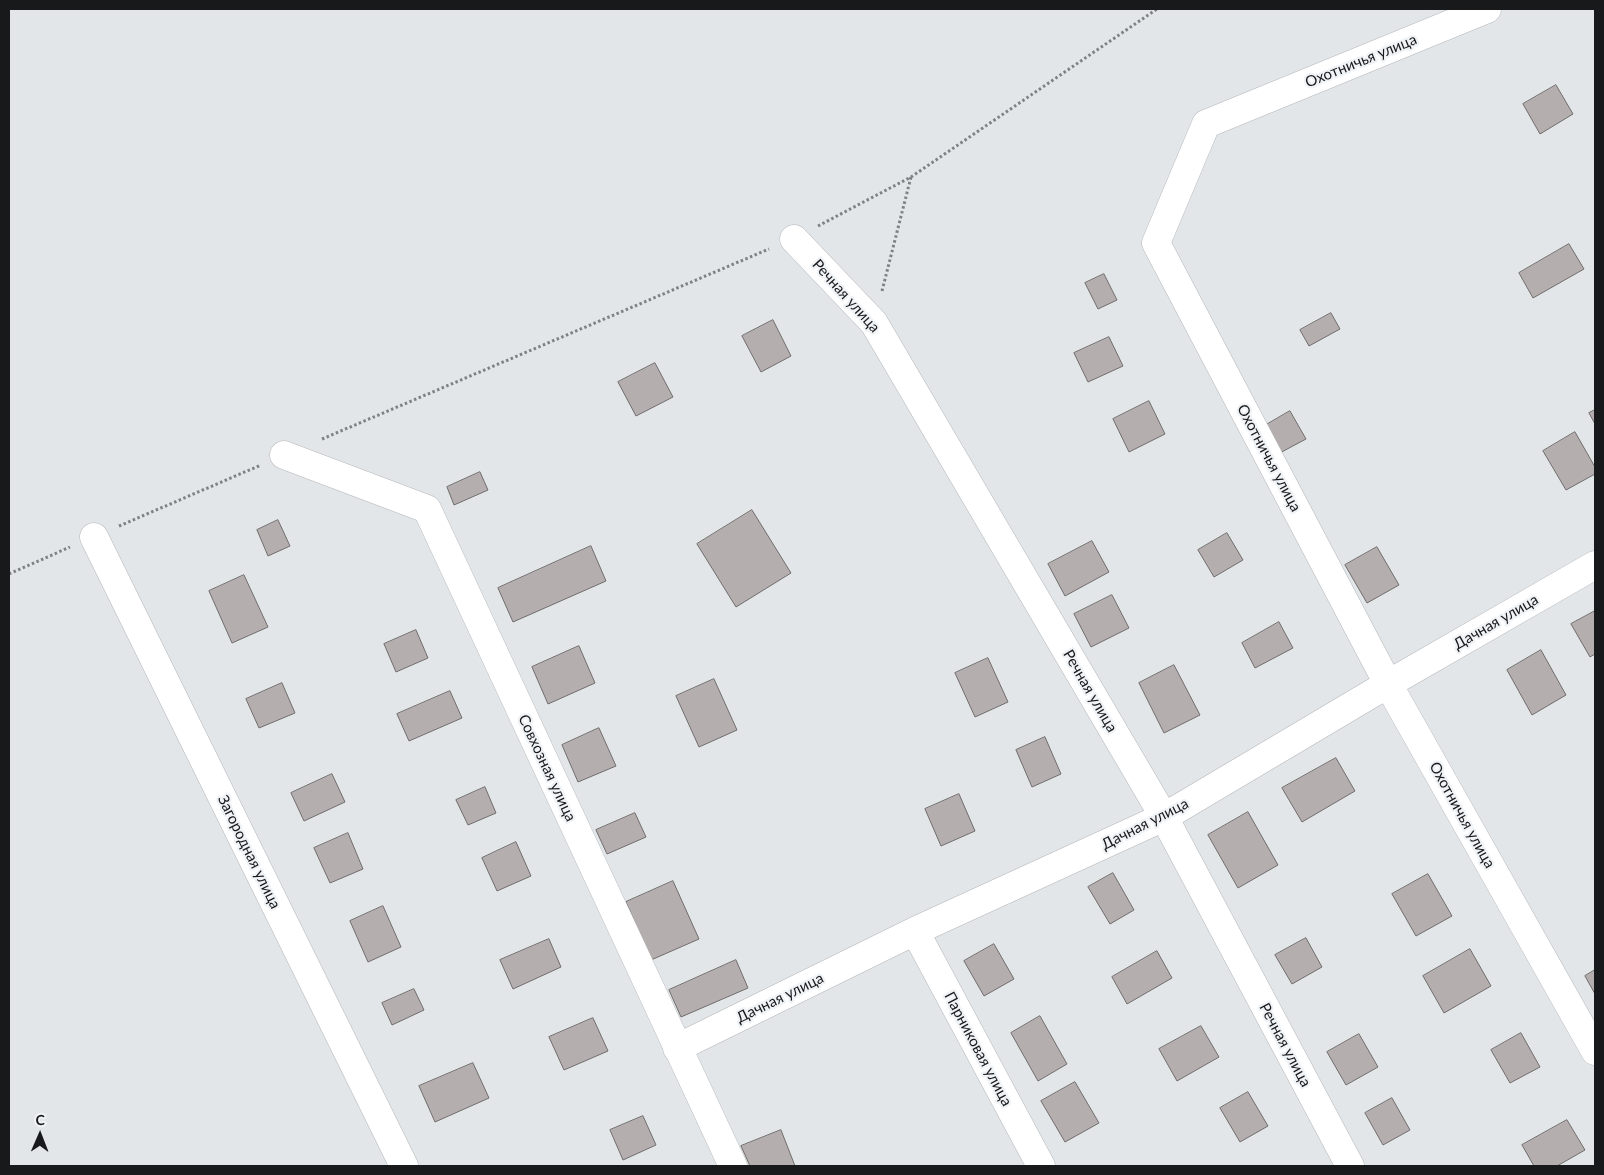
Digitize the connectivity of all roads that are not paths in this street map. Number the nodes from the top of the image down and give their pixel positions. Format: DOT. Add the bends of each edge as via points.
graph roads {
  1 [pos="1487,9"];
  2 [pos="794,239"];
  3 [pos="284,455"];
  4 [pos="94,537"];
  5 [pos="1595,565"];
  6 [pos="1388,684"];
  7 [pos="1164,817"];
  8 [pos="915,931"];
  9 [pos="677,1048"];
  10 [pos="1595,1051"];
  11 [pos="404,1166"];
  12 [pos="733,1166"];
  13 [pos="1041,1166"];
  14 [pos="1350,1166"];
  1 -- 6 [label="street, Охотничья улица" via="1206,124 1156,243"];
  2 -- 7 [label="street, Речная улица" via="874,324"];
  3 -- 9 [label="street, Совхозная улица" via="427,509"];
  4 -- 11 [label="street, Загородная улица"];
  5 -- 6 [label="street, Дачная улица"];
  6 -- 7 [label="street, Дачная улица"];
  6 -- 10 [label="street, Охотничья улица"];
  7 -- 8 [label="street, Дачная улица"];
  7 -- 14 [label="street, Речная улица"];
  8 -- 9 [label="street, Дачная улица"];
  8 -- 13 [label="street, Парниковая улица"];
  9 -- 12 [label="street, Совхозная улица"];
}
